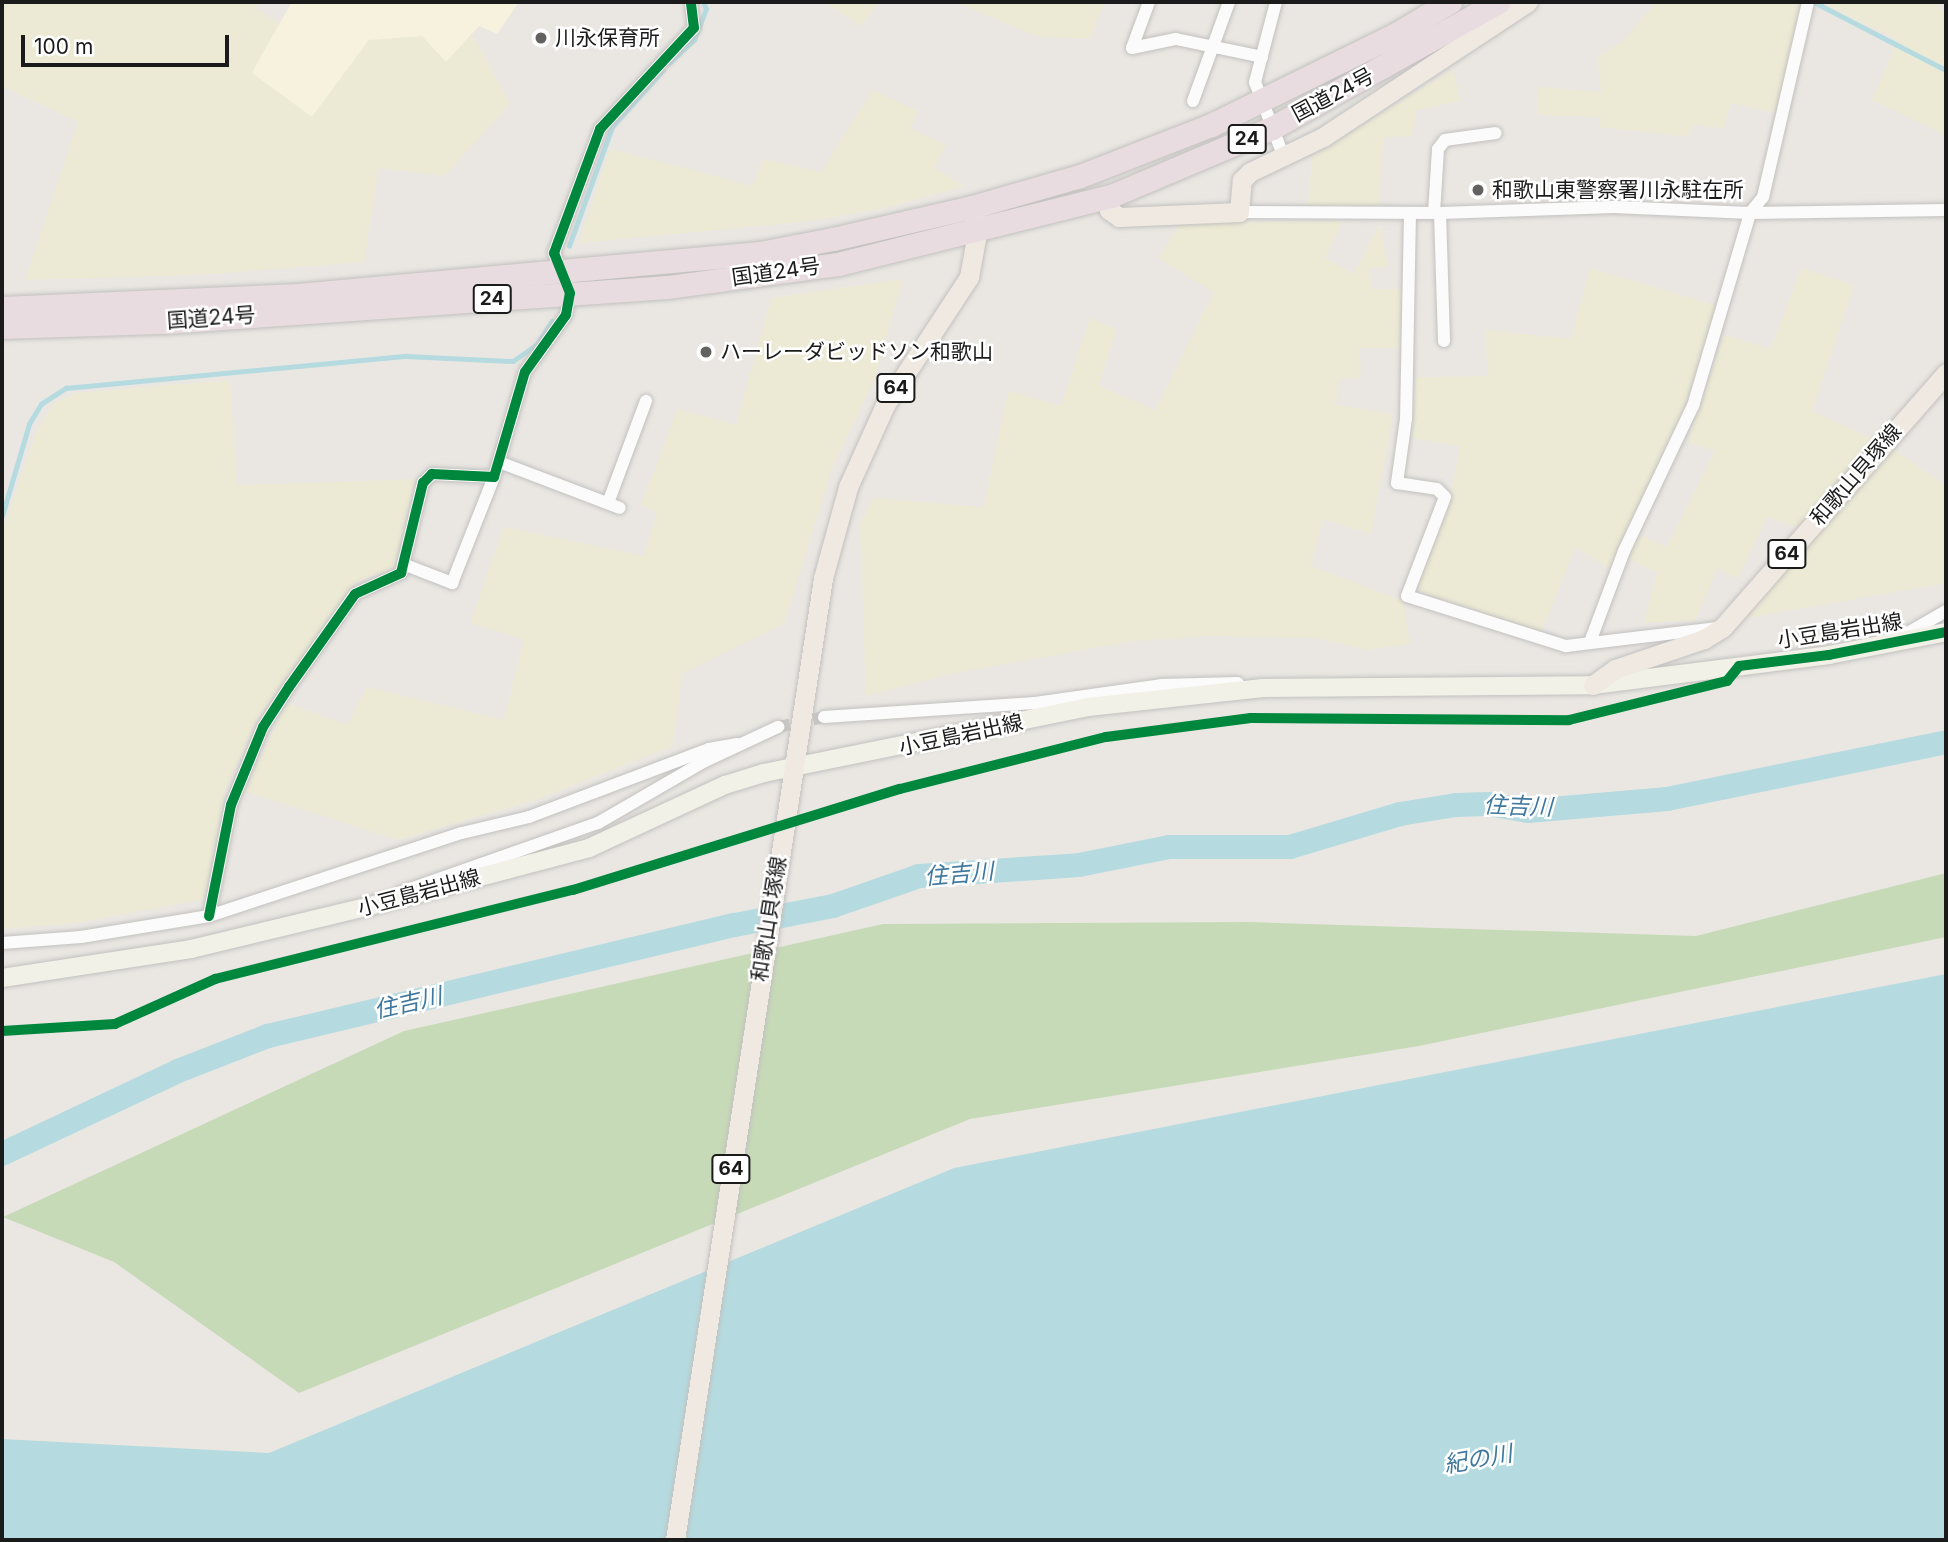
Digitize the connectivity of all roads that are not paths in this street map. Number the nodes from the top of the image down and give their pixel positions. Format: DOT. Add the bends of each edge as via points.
graph roads {
  1 [pos="691,2"];
  2 [pos="1149,2"];
  3 [pos="1229,2"];
  4 [pos="1276,2"];
  5 [pos="1450,2"];
  6 [pos="1498,2"];
  7 [pos="1528,2"];
  8 [pos="1808,2"];
  9 [pos="1213,46"];
  10 [pos="1262,57"];
  11 [pos="1193,101"];
  12 [pos="1262,101"];
  13 [pos="1272,128"];
  14 [pos="1496,132"];
  15 [pos="1283,155"];
  16 [pos="1106,197"];
  17 [pos="972,207"];
  18 [pos="1946,210"];
  19 [pos="1238,212"];
  20 [pos="1410,213"];
  21 [pos="1437,213"];
  22 [pos="1750,213"];
  23 [pos="977,233"];
  24 [pos="565,283"];
  25 [pos="2,308"];
  26 [pos="2,327"];
  27 [pos="1444,341"];
  28 [pos="1946,373"];
  29 [pos="646,401"];
  30 [pos="499,462"];
  31 [pos="494,477"];
  32 [pos="403,564"];
  33 [pos="1946,611"];
  34 [pos="1723,627"];
  35 [pos="1946,632"];
  36 [pos="1590,642"];
  37 [pos="1891,643"];
  38 [pos="1593,685"];
  39 [pos="1263,688"];
  40 [pos="824,717"];
  41 [pos="778,727"];
  42 [pos="738,744"];
  43 [pos="793,767"];
  44 [pos="370,906"];
  45 [pos="209,916"];
  46 [pos="2,943"];
  47 [pos="2,978"];
  48 [pos="675,1540"];
  1 -- 24 [label="street" via="694,27 600,129 554,253"];
  2 -- 9 [label="street" via="1132,48 1176,39"];
  3 -- 9 [label="street"];
  4 -- 10 [label="street"];
  5 -- 12 [label="highway, 国道24号 / 24"];
  6 -- 13 [label="highway, 国道24号 / 24"];
  7 -- 15 [label="main road" via="1323,137"];
  8 -- 22 [label="street" via="1763,197"];
  9 -- 10 [label="street"];
  9 -- 11 [label="street"];
  10 -- 12 [label="street" via="1255,82"];
  12 -- 13 [label="street"];
  12 -- 17 [label="highway, 国道24号 / 24" via="1080,176"];
  13 -- 15 [label="street"];
  13 -- 16 [label="highway, 国道24号 / 24"];
  14 -- 21 [label="street" via="1445,140 1438,149"];
  15 -- 19 [label="main road" via="1260,164 1242,180"];
  16 -- 19 [label="main road" via="1109,210 1119,217"];
  16 -- 23 [label="highway, 国道24号 / 24"];
  17 -- 23 [label="main road, 和歌山貝塚線 / 64"];
  17 -- 24 [label="highway, 国道24号 / 24" via="760,253"];
  18 -- 22 [label="street"];
  19 -- 20 [label="street"];
  20 -- 21 [label="street"];
  20 -- 36 [label="street" via="1406,419 1397,483 1437,489 1445,497 1407,596 1566,646"];
  21 -- 22 [label="street" via="1614,207"];
  21 -- 27 [label="street"];
  22 -- 36 [label="street" via="1693,406 1624,551"];
  23 -- 24 [label="highway, 国道24号 / 24" via="838,264 667,287"];
  23 -- 43 [label="main road, 和歌山貝塚線 / 64" via="969,277 885,405 848,487 823,578"];
  24 -- 25 [label="highway, 国道24号 / 24"];
  24 -- 26 [label="highway, 国道24号 / 24" via="165,322"];
  24 -- 30 [label="street" via="566,314 525,372"];
  28 -- 34 [label="main road, 和歌山貝塚線 / 64"];
  29 -- 30 [label="street" via="614,505"];
  30 -- 31 [label="street"];
  31 -- 32 [label="street" via="432,474 423,483"];
  31 -- 32 [label="street" via="452,583"];
  32 -- 45 [label="street" via="401,573 355,594 263,727 231,805"];
  33 -- 37 [label="street" via="1909,628"];
  34 -- 36 [label="street"];
  34 -- 38 [label="main road, 和歌山貝塚線 / 64" via="1704,639 1615,668"];
  35 -- 37 [label="main road, 小豆島岩出線"];
  37 -- 38 [label="main road, 小豆島岩出線"];
  38 -- 39 [label="main road, 小豆島岩出線"];
  39 -- 40 [label="street" via="1237,683 1161,685 1035,703"];
  39 -- 43 [label="main road, 小豆島岩出線" via="1088,707"];
  41 -- 42 [label="street"];
  42 -- 44 [label="street" via="598,823 523,852 425,880"];
  42 -- 45 [label="street" via="709,749 529,817 462,834"];
  43 -- 44 [label="main road, 小豆島岩出線" via="725,785 589,848"];
  43 -- 48 [label="main road, 和歌山貝塚線 / 64"];
  44 -- 47 [label="main road, 小豆島岩出線" via="191,950"];
  45 -- 46 [label="street"];
}
